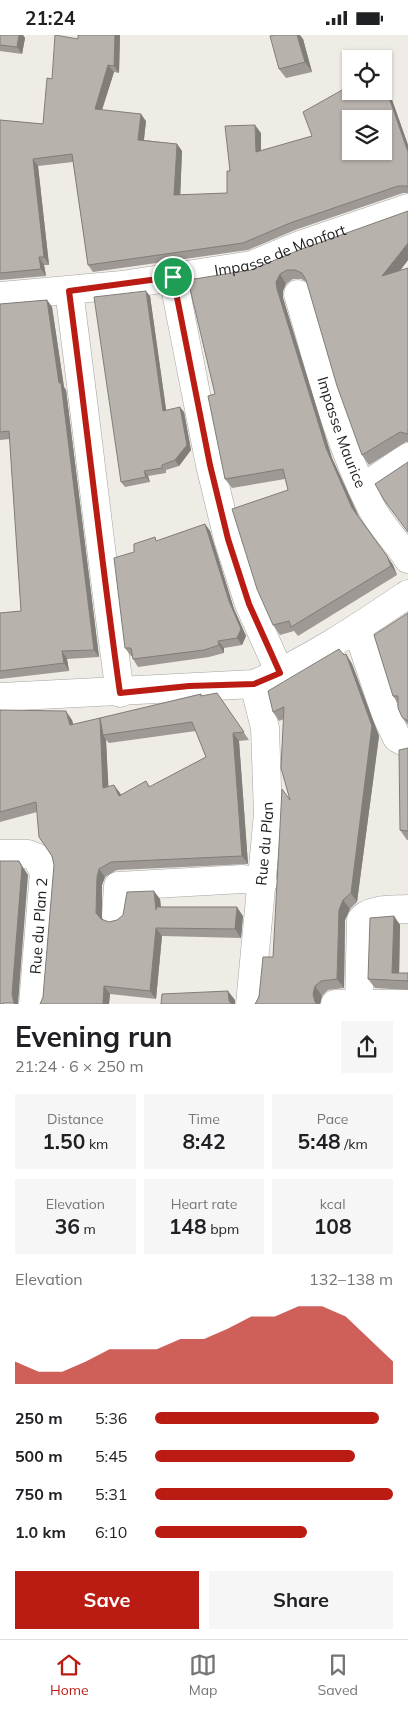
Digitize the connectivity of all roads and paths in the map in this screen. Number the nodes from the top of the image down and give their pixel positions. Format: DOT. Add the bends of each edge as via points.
graph roads {
  1 [pos="408,208"];
  2 [pos="173,277"];
  3 [pos="69,291"];
  4 [pos="298,294"];
  5 [pos="0,296"];
  6 [pos="408,457"];
  7 [pos="362,488"];
  8 [pos="408,559"];
  9 [pos="408,594"];
  10 [pos="358,629"];
  11 [pos="280,673"];
  12 [pos="254,684"];
  13 [pos="120,693"];
  14 [pos="0,697"];
  15 [pos="408,744"];
  16 [pos="0,854"];
  17 [pos="263,882"];
  18 [pos="408,909"];
  19 [pos="116,915"];
  20 [pos="33,1004"];
  21 [pos="250,1004"];
  22 [pos="335,1004"];
  23 [pos="359,1004"];
  24 [pos="408,1004"];
  1 -- 2 [label="street, Impasse de Monfort" via="252,265"];
  2 -- 3 [label="street, Impasse de Monfort"];
  2 -- 11 [label="street" via="228,539 249,604"];
  3 -- 5 [label="street, Impasse de Monfort"];
  3 -- 13 [label="street"];
  4 -- 7 [label="street, Impasse Maurice" via="342,437"];
  6 -- 7 [label="street"];
  7 -- 8 [label="street, Impasse Maurice" via="369,505"];
  9 -- 10 [label="street"];
  10 -- 11 [label="street"];
  10 -- 15 [label="street" via="386,715 397,737"];
  11 -- 12 [label="street"];
  12 -- 13 [label="street"];
  12 -- 17 [label="street, Rue du Plan" via="265,728 267,771 268,814"];
  13 -- 14 [label="street"];
  16 -- 20 [label="street, Rue du Plan 2" via="36,857 44,872"];
  17 -- 19 [label="street" via="242,879 118,886"];
  17 -- 21 [label="street, Rue du Plan"];
  18 -- 23 [label="street" via="372,912 361,920"];
  22 -- 23 [label="street"];
  23 -- 24 [label="street"];
}
